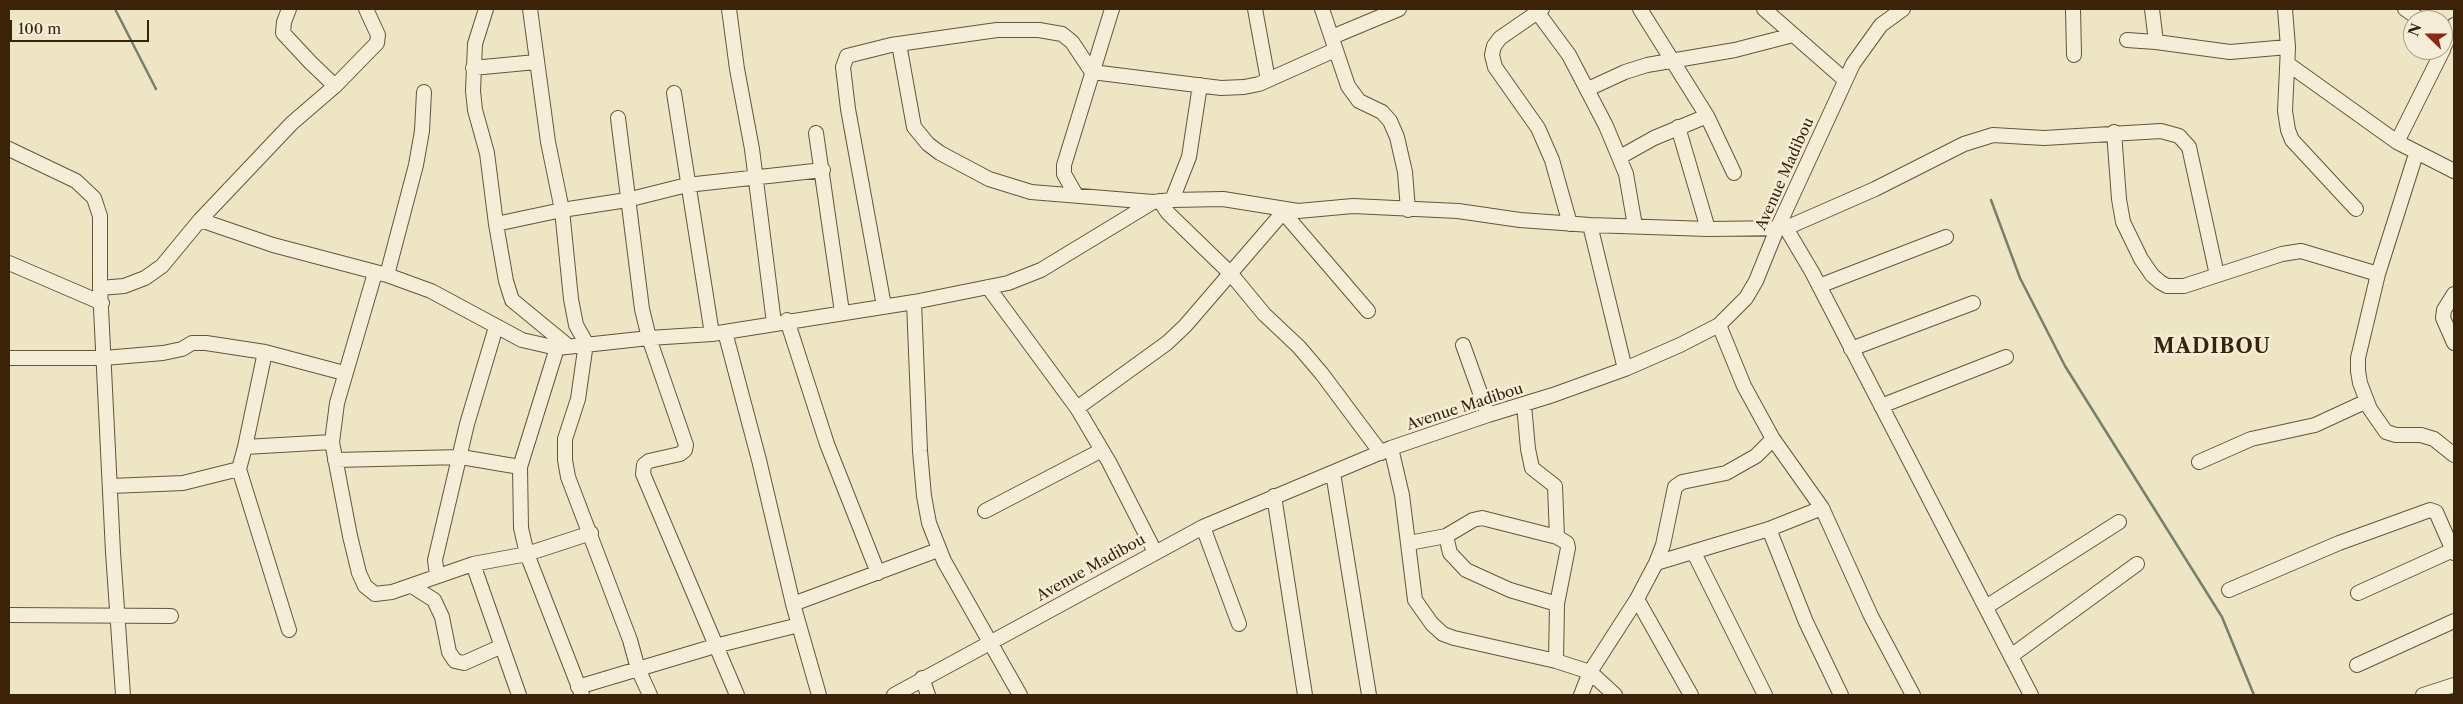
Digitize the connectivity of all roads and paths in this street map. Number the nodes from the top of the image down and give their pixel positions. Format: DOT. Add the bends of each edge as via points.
graph roads {
  1 [pos="289,9"];
  2 [pos="366,9"];
  3 [pos="486,9"];
  4 [pos="530,9"];
  5 [pos="729,9"];
  6 [pos="1112,9"];
  7 [pos="1255,9"];
  8 [pos="1322,9"];
  9 [pos="1398,9"];
  10 [pos="1640,9"];
  11 [pos="1764,9"];
  12 [pos="1903,9"];
  13 [pos="2073,9"];
  14 [pos="2152,9"];
  15 [pos="2285,9"];
  16 [pos="1538,10"];
  17 [pos="1793,35"];
  18 [pos="2127,40"];
  19 [pos="2156,42"];
  20 [pos="899,44"];
  21 [pos="1333,44"];
  22 [pos="2288,47"];
  23 [pos="2074,55"];
  24 [pos="2436,60"];
  25 [pos="1674,61"];
  26 [pos="536,62"];
  27 [pos="2288,64"];
  28 [pos="473,68"];
  29 [pos="1092,72"];
  30 [pos="1268,80"];
  31 [pos="1845,80"];
  32 [pos="1200,85"];
  33 [pos="335,86"];
  34 [pos="1588,89"];
  35 [pos="424,92"];
  36 [pos="674,92"];
  37 [pos="1707,116"];
  38 [pos="618,118"];
  39 [pos="1678,127"];
  40 [pos="2114,132"];
  41 [pos="816,133"];
  42 [pos="2397,142"];
  43 [pos="9,149"];
  44 [pos="2416,154"];
  45 [pos="1620,157"];
  46 [pos="823,170"];
  47 [pos="2454,171"];
  48 [pos="1734,173"];
  49 [pos="756,179"];
  50 [pos="687,185"];
  51 [pos="1076,195"];
  52 [pos="627,200"];
  53 [pos="1162,201"];
  54 [pos="2356,209"];
  55 [pos="562,210"];
  56 [pos="1408,210"];
  57 [pos="1284,211"];
  58 [pos="200,220"];
  59 [pos="496,224"];
  60 [pos="1570,224"];
  61 [pos="1590,226"];
  62 [pos="1635,226"];
  63 [pos="1781,228"];
  64 [pos="1708,229"];
  65 [pos="1946,237"];
  66 [pos="9,263"];
  67 [pos="381,274"];
  68 [pos="1231,274"];
  69 [pos="2378,274"];
  70 [pos="2217,275"];
  71 [pos="1819,286"];
  72 [pos="988,287"];
  73 [pos="100,288"];
  74 [pos="2454,294"];
  75 [pos="914,302"];
  76 [pos="102,303"];
  77 [pos="1973,303"];
  78 [pos="884,306"];
  79 [pos="1368,311"];
  80 [pos="842,312"];
  81 [pos="780,322"];
  82 [pos="1719,325"];
  83 [pos="496,327"];
  84 [pos="718,333"];
  85 [pos="649,338"];
  86 [pos="2454,343"];
  87 [pos="586,344"];
  88 [pos="1463,345"];
  89 [pos="562,347"];
  90 [pos="1851,349"];
  91 [pos="265,352"];
  92 [pos="2006,356"];
  93 [pos="9,358"];
  94 [pos="104,358"];
  95 [pos="1624,369"];
  96 [pos="344,373"];
  97 [pos="2367,401"];
  98 [pos="1524,405"];
  99 [pos="1881,406"];
  100 [pos="1077,408"];
  101 [pos="1488,415"];
  102 [pos="1772,439"];
  103 [pos="332,442"];
  104 [pos="245,447"];
  105 [pos="1102,450"];
  106 [pos="1386,451"];
  107 [pos="2454,455"];
  108 [pos="461,457"];
  109 [pos="335,460"];
  110 [pos="2199,462"];
  111 [pos="520,467"];
  112 [pos="239,469"];
  113 [pos="1333,473"];
  114 [pos="112,486"];
  115 [pos="1274,496"];
  116 [pos="1822,508"];
  117 [pos="985,511"];
  118 [pos="2119,522"];
  119 [pos="1203,527"];
  120 [pos="1769,529"];
  121 [pos="591,533"];
  122 [pos="1446,536"];
  123 [pos="1557,538"];
  124 [pos="1409,544"];
  125 [pos="938,550"];
  126 [pos="2454,551"];
  127 [pos="1155,552"];
  128 [pos="527,554"];
  129 [pos="1694,554"];
  130 [pos="1656,563"];
  131 [pos="473,564"];
  132 [pos="2137,564"];
  133 [pos="878,573"];
  134 [pos="437,575"];
  135 [pos="412,586"];
  136 [pos="2229,590"];
  137 [pos="2358,593"];
  138 [pos="1638,599"];
  139 [pos="793,604"];
  140 [pos="1558,604"];
  141 [pos="1986,607"];
  142 [pos="9,615"];
  143 [pos="171,616"];
  144 [pos="118,617"];
  145 [pos="2454,621"];
  146 [pos="1239,624"];
  147 [pos="799,625"];
  148 [pos="289,630"];
  149 [pos="990,642"];
  150 [pos="502,646"];
  151 [pos="715,646"];
  152 [pos="2011,656"];
  153 [pos="1556,661"];
  154 [pos="2357,665"];
  155 [pos="638,669"];
  156 [pos="1590,672"];
  157 [pos="922,678"];
  158 [pos="2454,685"];
  159 [pos="580,691"];
  160 [pos="123,695"];
  161 [pos="519,695"];
  162 [pos="650,695"];
  163 [pos="737,695"];
  164 [pos="819,695"];
  165 [pos="894,695"];
  166 [pos="928,695"];
  167 [pos="1020,695"];
  168 [pos="1306,695"];
  169 [pos="1369,695"];
  170 [pos="1581,695"];
  171 [pos="1615,695"];
  172 [pos="1691,695"];
  173 [pos="1765,695"];
  174 [pos="1841,695"];
  175 [pos="1913,695"];
  176 [pos="2031,695"];
  177 [pos="2423,695"];
  1 -- 33 [label="street" via="284,33"];
  2 -- 33 [label="street" via="378,35 377,43"];
  3 -- 28 [label="street" via="475,44"];
  4 -- 26 [label="street"];
  5 -- 49 [label="street"];
  6 -- 29 [label="street"];
  7 -- 30 [label="street"];
  8 -- 21 [label="street"];
  9 -- 21 [label="street"];
  10 -- 25 [label="street"];
  11 -- 17 [label="street"];
  12 -- 31 [label="street, Avenue Madibou" via="1881,25"];
  13 -- 23 [label="street"];
  14 -- 19 [label="street"];
  15 -- 22 [label="street"];
  16 -- 34 [label="street"];
  16 -- 60 [label="street" via="1500,38 1492,55 1495,67 1538,128 1552,160"];
  17 -- 25 [label="street"];
  17 -- 31 [label="street"];
  18 -- 19 [label="street"];
  19 -- 22 [label="street" via="2230,52"];
  20 -- 29 [label="street" via="997,30 1052,31 1072,42"];
  20 -- 51 [label="street" via="914,127 928,144 970,170 1011,187 1031,192"];
  20 -- 78 [label="street" via="847,56 843,67"];
  21 -- 30 [label="street"];
  21 -- 56 [label="street" via="1354,96 1382,112 1390,121 1403,156"];
  22 -- 27 [label="street"];
  24 -- 42 [label="street"];
  25 -- 34 [label="street" via="1625,72"];
  25 -- 37 [label="street"];
  26 -- 28 [label="street"];
  26 -- 55 [label="street"];
  27 -- 42 [label="street"];
  27 -- 54 [label="street" via="2285,111 2292,140"];
  28 -- 59 [label="street" via="475,110 487,153"];
  29 -- 32 [label="street"];
  29 -- 51 [label="street" via="1064,165 1064,174"];
  30 -- 32 [label="street" via="1244,87"];
  31 -- 63 [label="street, Avenue Madibou"];
  32 -- 53 [label="street" via="1189,157"];
  33 -- 58 [label="street" via="292,123"];
  34 -- 45 [label="street"];
  35 -- 67 [label="street" via="416,165"];
  36 -- 50 [label="street"];
  37 -- 39 [label="street"];
  37 -- 48 [label="street"];
  38 -- 52 [label="street"];
  39 -- 45 [label="street"];
  39 -- 64 [label="street"];
  40 -- 63 [label="street" via="2044,138 1993,135 1979,138 1875,189"];
  40 -- 70 [label="street" via="2172,132 2184,140 2189,147"];
  40 -- 70 [label="street" via="2118,199 2123,222 2152,275 2167,286 2176,287"];
  41 -- 46 [label="street"];
  42 -- 44 [label="street"];
  43 -- 73 [label="street" via="76,181 94,198 100,216"];
  44 -- 47 [label="street"];
  44 -- 69 [label="street"];
  45 -- 62 [label="street"];
  46 -- 49 [label="street"];
  46 -- 80 [label="street"];
  49 -- 50 [label="street"];
  49 -- 81 [label="street"];
  50 -- 52 [label="street"];
  50 -- 84 [label="street"];
  51 -- 53 [label="street"];
  52 -- 55 [label="street"];
  52 -- 85 [label="street"];
  53 -- 57 [label="street" via="1223,200"];
  53 -- 68 [label="street" via="1168,213"];
  53 -- 72 [label="street" via="1041,270"];
  55 -- 59 [label="street"];
  55 -- 87 [label="street" via="571,299 576,325"];
  56 -- 57 [label="street" via="1353,206"];
  56 -- 60 [label="street" via="1458,211"];
  57 -- 68 [label="street"];
  57 -- 79 [label="street"];
  58 -- 67 [label="street" via="273,245"];
  58 -- 73 [label="street" via="162,266 145,278 124,286"];
  59 -- 89 [label="street" via="512,300"];
  60 -- 61 [label="street"];
  61 -- 62 [label="street"];
  61 -- 95 [label="street"];
  62 -- 64 [label="street"];
  63 -- 64 [label="street"];
  63 -- 71 [label="street"];
  63 -- 82 [label="street, Avenue Madibou" via="1746,298"];
  65 -- 71 [label="street"];
  66 -- 76 [label="street"];
  67 -- 83 [label="street" via="431,291"];
  67 -- 96 [label="street"];
  68 -- 100 [label="street" via="1167,343"];
  68 -- 106 [label="street" via="1264,314 1299,347"];
  69 -- 70 [label="street" via="2301,251"];
  69 -- 97 [label="street" via="2358,358 2360,383"];
  71 -- 90 [label="street"];
  72 -- 75 [label="street"];
  72 -- 100 [label="street"];
  73 -- 76 [label="street"];
  74 -- 86 [label="street" via="2443,318"];
  75 -- 78 [label="street"];
  75 -- 125 [label="street" via="924,496"];
  76 -- 94 [label="street"];
  77 -- 90 [label="street"];
  78 -- 80 [label="street"];
  80 -- 81 [label="street"];
  81 -- 84 [label="street"];
  81 -- 133 [label="street"];
  82 -- 95 [label="street, Avenue Madibou"];
  82 -- 102 [label="street" via="1744,386"];
  83 -- 89 [label="street" via="522,340"];
  83 -- 108 [label="street" via="473,402"];
  84 -- 85 [label="street"];
  84 -- 139 [label="street" via="759,460"];
  85 -- 87 [label="street"];
  85 -- 151 [label="street" via="686,445 680,454 644,465 643,474"];
  87 -- 89 [label="street"];
  87 -- 121 [label="street" via="578,400 565,439 565,460 568,477"];
  88 -- 101 [label="street"];
  89 -- 111 [label="street"];
  90 -- 99 [label="street"];
  91 -- 94 [label="street" via="192,343 163,353"];
  91 -- 96 [label="street"];
  91 -- 104 [label="street"];
  92 -- 99 [label="street"];
  93 -- 94 [label="street"];
  94 -- 114 [label="street"];
  95 -- 98 [label="street, Avenue Madibou"];
  96 -- 103 [label="street"];
  97 -- 107 [label="street" via="2386,432 2434,439"];
  97 -- 110 [label="street" via="2315,425 2251,439"];
  98 -- 101 [label="street, Avenue Madibou"];
  98 -- 123 [label="street" via="1532,468 1555,486"];
  99 -- 141 [label="street"];
  100 -- 105 [label="street"];
  101 -- 106 [label="street, Avenue Madibou"];
  102 -- 116 [label="street"];
  102 -- 130 [label="street" via="1756,456 1726,473 1682,482 1674,487 1663,545"];
  103 -- 104 [label="street"];
  103 -- 109 [label="street"];
  104 -- 112 [label="street"];
  105 -- 117 [label="street"];
  105 -- 127 [label="street"];
  106 -- 113 [label="street, Avenue Madibou"];
  106 -- 124 [label="street" via="1402,495"];
  108 -- 109 [label="street"];
  108 -- 111 [label="street"];
  108 -- 134 [label="street" via="435,560"];
  109 -- 135 [label="street" via="350,536 365,586 375,594"];
  111 -- 128 [label="street" via="521,528"];
  112 -- 114 [label="street" via="183,483"];
  112 -- 148 [label="street"];
  113 -- 115 [label="street, Avenue Madibou"];
  113 -- 169 [label="street"];
  114 -- 144 [label="street"];
  115 -- 119 [label="street, Avenue Madibou"];
  115 -- 168 [label="street"];
  116 -- 120 [label="street"];
  116 -- 175 [label="street" via="1871,616"];
  118 -- 141 [label="street"];
  119 -- 127 [label="street, Avenue Madibou"];
  119 -- 146 [label="street"];
  120 -- 129 [label="street"];
  120 -- 174 [label="street" via="1806,622"];
  121 -- 128 [label="street"];
  121 -- 155 [label="street"];
  122 -- 123 [label="street" via="1482,518"];
  122 -- 124 [label="street"];
  122 -- 140 [label="street" via="1450,553 1466,570 1510,590"];
  123 -- 140 [label="street" via="1567,543 1568,548"];
  124 -- 153 [label="street" via="1415,600 1443,634"];
  125 -- 133 [label="street"];
  125 -- 149 [label="street"];
  126 -- 136 [label="street" via="2436,512 2430,510"];
  126 -- 137 [label="street"];
  127 -- 149 [label="street, Avenue Madibou"];
  128 -- 131 [label="street"];
  128 -- 159 [label="street"];
  129 -- 130 [label="street"];
  129 -- 173 [label="street"];
  130 -- 138 [label="street"];
  131 -- 134 [label="street"];
  131 -- 150 [label="street"];
  132 -- 152 [label="street"];
  133 -- 139 [label="street"];
  134 -- 135 [label="street"];
  135 -- 150 [label="street" via="434,600 442,617 449,652 455,661 464,663"];
  138 -- 156 [label="street"];
  138 -- 172 [label="street"];
  139 -- 147 [label="street"];
  140 -- 153 [label="street"];
  141 -- 152 [label="street"];
  142 -- 144 [label="street"];
  143 -- 144 [label="street"];
  144 -- 160 [label="street"];
  145 -- 154 [label="street"];
  147 -- 151 [label="street"];
  147 -- 164 [label="street"];
  149 -- 157 [label="street, Avenue Madibou"];
  149 -- 167 [label="street"];
  150 -- 161 [label="street"];
  151 -- 155 [label="street"];
  151 -- 163 [label="street"];
  152 -- 176 [label="street"];
  153 -- 156 [label="street"];
  155 -- 159 [label="street"];
  155 -- 162 [label="street"];
  156 -- 170 [label="street"];
  156 -- 171 [label="street"];
  157 -- 165 [label="street, Avenue Madibou"];
  157 -- 166 [label="street"];
  158 -- 177 [label="street"];
}
